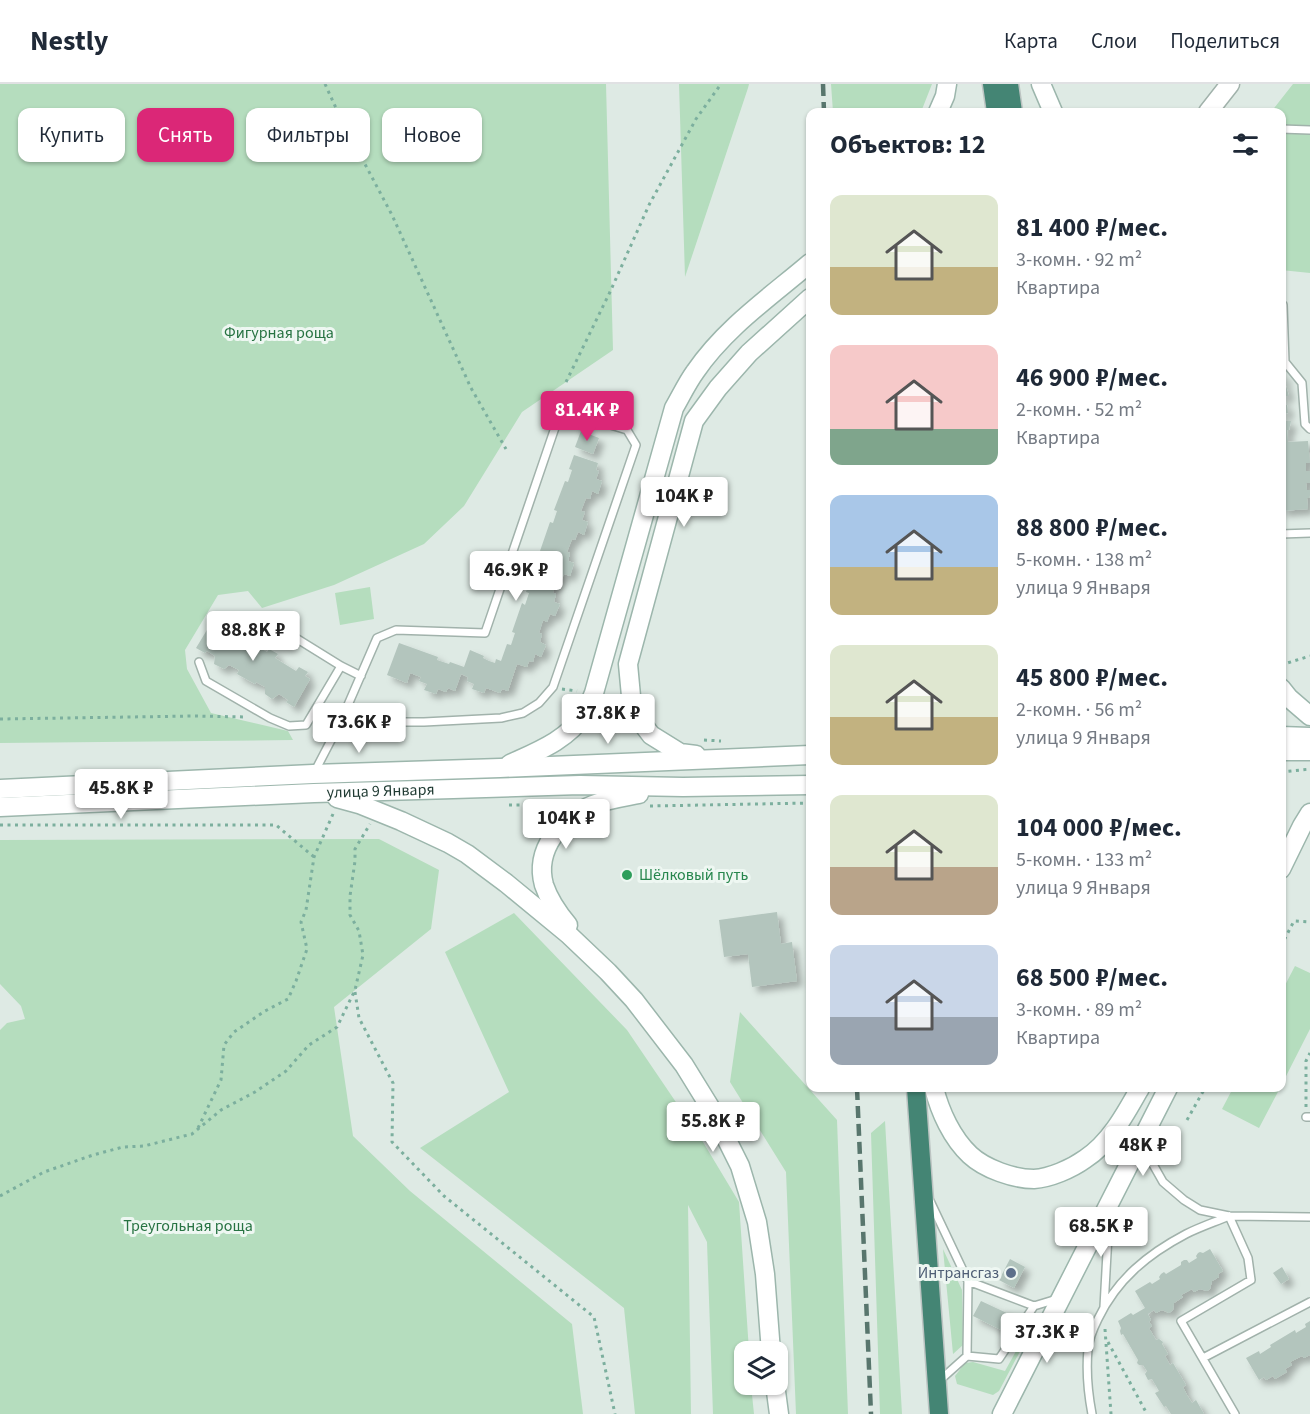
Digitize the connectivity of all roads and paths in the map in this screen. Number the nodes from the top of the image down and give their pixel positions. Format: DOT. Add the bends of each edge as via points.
graph roads {
  1 [pos="326,84"];
  2 [pos="721,84"];
  3 [pos="947,84"];
  4 [pos="992,84"];
  5 [pos="1009,84"];
  6 [pos="1041,84"];
  7 [pos="1230,84"];
  8 [pos="940,108"];
  9 [pos="995,108"];
  10 [pos="1012,108"];
  11 [pos="1051,108"];
  12 [pos="1211,108"];
  13 [pos="1286,129"];
  14 [pos="1310,130"];
  15 [pos="806,267"];
  16 [pos="806,302"];
  17 [pos="1286,363"];
  18 [pos="566,382"];
  19 [pos="1310,429"];
  20 [pos="506,449"];
  21 [pos="1310,532"];
  22 [pos="1286,534"];
  23 [pos="262,617"];
  24 [pos="1310,656"];
  25 [pos="199,662"];
  26 [pos="1286,663"];
  27 [pos="341,666"];
  28 [pos="361,675"];
  29 [pos="1286,694"];
  30 [pos="1310,716"];
  31 [pos="270,718"];
  32 [pos="0,719"];
  33 [pos="341,720"];
  34 [pos="377,722"];
  35 [pos="1310,737"];
  36 [pos="1286,741"];
  37 [pos="1286,742"];
  38 [pos="1310,751"];
  39 [pos="806,755"];
  40 [pos="718,759"];
  41 [pos="500,768"];
  42 [pos="1310,769"];
  43 [pos="1286,771"];
  44 [pos="314,774"];
  45 [pos="806,784"];
  46 [pos="683,787"];
  47 [pos="0,789"];
  48 [pos="314,793"];
  49 [pos="806,803"];
  50 [pos="505,805"];
  51 [pos="643,806"];
  52 [pos="0,807"];
  53 [pos="335,810"];
  54 [pos="582,810"];
  55 [pos="1310,813"];
  56 [pos="392,817"];
  57 [pos="0,825"];
  58 [pos="314,857"];
  59 [pos="1286,859"];
  60 [pos="1310,922"];
  61 [pos="1286,936"];
  62 [pos="608,972"];
  63 [pos="355,990"];
  64 [pos="1310,1053"];
  65 [pos="1308,1060"];
  66 [pos="916,1092"];
  67 [pos="935,1092"];
  68 [pos="1138,1092"];
  69 [pos="1166,1092"];
  70 [pos="1203,1092"];
  71 [pos="1308,1117"];
  72 [pos="1187,1120"];
  73 [pos="197,1131"];
  74 [pos="1143,1136"];
  75 [pos="923,1185"];
  76 [pos="0,1196"];
  77 [pos="1110,1201"];
  78 [pos="1229,1216"];
  79 [pos="1310,1217"];
  80 [pos="968,1281"];
  81 [pos="1060,1298"];
  82 [pos="1310,1302"];
  83 [pos="1034,1306"];
  84 [pos="1104,1307"];
  85 [pos="1106,1338"];
  86 [pos="770,1341"];
  87 [pos="966,1356"];
  88 [pos="1203,1358"];
  89 [pos="937,1382"];
  90 [pos="776,1395"];
  91 [pos="615,1414"];
  92 [pos="779,1414"];
  93 [pos="939,1414"];
  94 [pos="1002,1414"];
  95 [pos="1092,1414"];
  96 [pos="1111,1414"];
  97 [pos="1147,1414"];
  98 [pos="1235,1414"];
  1 -- 20 [label="path" via="392,215 471,388"];
  2 -- 18 [label="path" via="696,119 649,205"];
  3 -- 8 [label="main road"];
  4 -- 9 [label="highway"];
  5 -- 10 [label="highway"];
  6 -- 11 [label="main road"];
  7 -- 12 [label="main road"];
  13 -- 14 [label="lane"];
  15 -- 41 [label="main road" via="727,334 695,371 674,408 594,693 584,715 543,749"];
  16 -- 40 [label="main road" via="749,352 694,421 628,664 636,715 651,735 680,753"];
  17 -- 19 [label="lane" via="1302,383 1305,424"];
  21 -- 22 [label="lane"];
  23 -- 27 [label="lane"];
  24 -- 26 [label="path"];
  25 -- 31 [label="lane" via="206,681"];
  27 -- 28 [label="lane"];
  27 -- 31 [label="lane" via="306,726 289,726"];
  28 -- 33 [label="lane"];
  28 -- 34 [label="lane" via="377,638 396,630 484,633 561,410 627,430 636,445 553,687 523,713 501,718"];
  29 -- 30 [label="main road"];
  31 -- 32 [label="path"];
  33 -- 34 [label="path"];
  33 -- 44 [label="lane"];
  35 -- 36 [label="main road"];
  37 -- 38 [label="main road"];
  39 -- 40 [label="main road, улица 9 Января"];
  40 -- 41 [label="main road, улица 9 Января"];
  41 -- 44 [label="main road, улица 9 Января"];
  42 -- 43 [label="path"];
  44 -- 47 [label="main road, улица 9 Января"];
  45 -- 46 [label="main road, улица 9 Января"];
  46 -- 48 [label="main road, улица 9 Января" via="580,785"];
  46 -- 54 [label="main road" via="618,798"];
  48 -- 52 [label="main road, улица 9 Января"];
  48 -- 56 [label="main road"];
  49 -- 51 [label="path"];
  50 -- 54 [label="path" via="577,805"];
  53 -- 58 [label="path"];
  54 -- 62 [label="main road" via="558,828 551,839 543,861 544,884 566,924"];
  55 -- 59 [label="main road"];
  56 -- 62 [label="main road" via="448,843 488,869"];
  56 -- 63 [label="path" via="388,825 372,819 355,849 350,915 359,931 363,955"];
  57 -- 58 [label="path" via="276,825"];
  58 -- 73 [label="path" via="301,922 307,949 296,981 288,999 234,1032 224,1045 220,1080"];
  60 -- 61 [label="path" via="1294,921"];
  62 -- 86 [label="main road" via="684,1065 740,1166 757,1222"];
  63 -- 73 [label="path" via="337,1027 309,1045 286,1071 221,1110"];
  63 -- 91 [label="path" via="359,1018 393,1083 392,1142 444,1196 594,1317"];
  64 -- 65 [label="path"];
  65 -- 71 [label="path"];
  66 -- 75 [label="highway"];
  67 -- 68 [label="main road" via="946,1121 971,1156 988,1168 1034,1179 1056,1174 1085,1159 1122,1119"];
  69 -- 74 [label="main road"];
  70 -- 72 [label="path"];
  73 -- 76 [label="path" via="93,1155 44,1172"];
  74 -- 77 [label="main road"];
  74 -- 78 [label="lane" via="1163,1182 1200,1210"];
  75 -- 80 [label="lane"];
  75 -- 89 [label="highway"];
  77 -- 81 [label="main road"];
  77 -- 84 [label="lane"];
  78 -- 79 [label="lane"];
  78 -- 84 [label="lane" via="1187,1234 1140,1263"];
  78 -- 88 [label="lane" via="1248,1258 1251,1280 1181,1321"];
  80 -- 83 [label="lane"];
  80 -- 87 [label="lane"];
  81 -- 83 [label="lane"];
  81 -- 94 [label="main road"];
  82 -- 88 [label="lane"];
  83 -- 87 [label="lane" via="999,1359"];
  84 -- 85 [label="path"];
  84 -- 95 [label="lane" via="1088,1349"];
  85 -- 96 [label="path"];
  85 -- 97 [label="path"];
  87 -- 89 [label="lane"];
  88 -- 98 [label="lane"];
  89 -- 93 [label="highway"];
  90 -- 92 [label="main road"];
}
